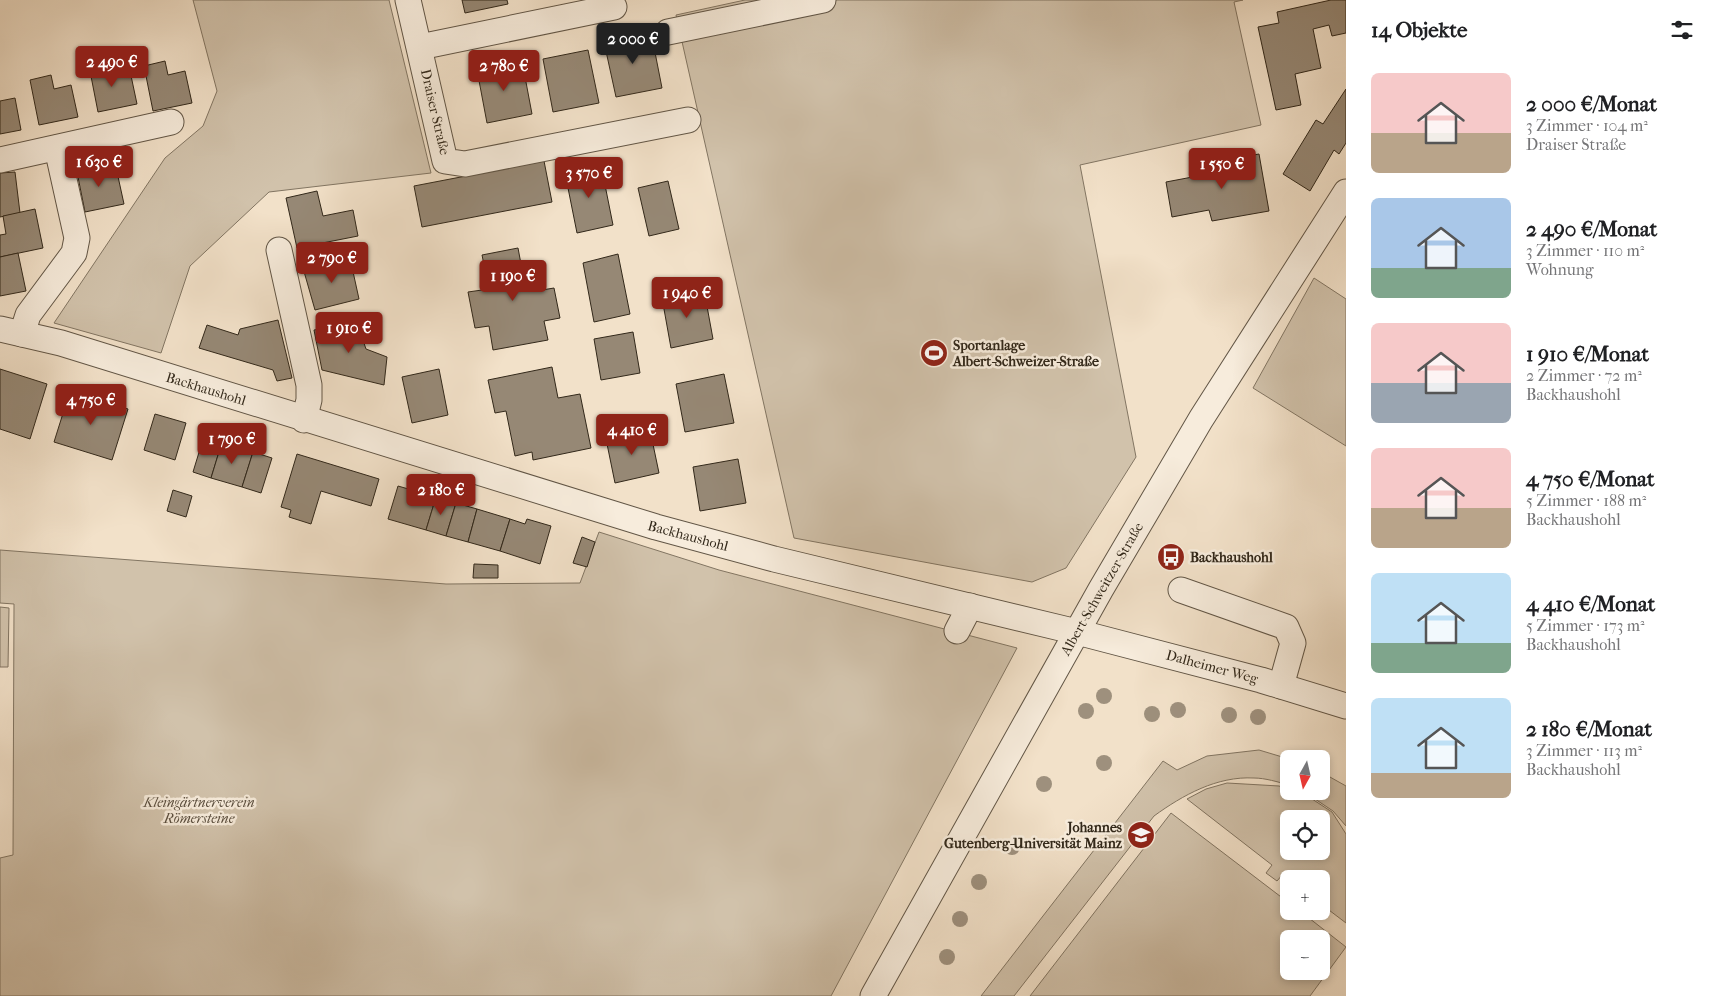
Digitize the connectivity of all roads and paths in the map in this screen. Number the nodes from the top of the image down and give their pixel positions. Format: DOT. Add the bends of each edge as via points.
graph roads {
  1 [pos="408,0"];
  2 [pos="823,0"];
  3 [pos="614,7"];
  4 [pos="668,32"];
  5 [pos="420,47"];
  6 [pos="688,120"];
  7 [pos="171,122"];
  8 [pos="57,148"];
  9 [pos="0,160"];
  10 [pos="1346,192"];
  11 [pos="278,250"];
  12 [pos="11,331"];
  13 [pos="304,420"];
  14 [pos="1181,590"];
  15 [pos="970,606"];
  16 [pos="957,631"];
  17 [pos="1077,632"];
  18 [pos="1281,686"];
  19 [pos="1346,706"];
  20 [pos="873,996"];
  1 -- 5 [label="street, Draiser Straße"];
  2 -- 4 [label="street"];
  3 -- 5 [label="street"];
  5 -- 6 [label="street, Draiser Straße" via="445,161 465,164"];
  7 -- 8 [label="street"];
  8 -- 9 [label="street"];
  8 -- 12 [label="street, Backhaushohl" via="76,246 28,315"];
  10 -- 17 [label="street, Albert-Schweitzer-Straße" via="1201,419"];
  11 -- 13 [label="street" via="308,385 309,400"];
  12 -- 13 [label="street, Backhaushohl" via="61,343"];
  13 -- 15 [label="street, Backhaushohl" via="683,535"];
  14 -- 18 [label="street" via="1286,627 1293,643"];
  15 -- 16 [label="street"];
  15 -- 17 [label="street, Backhaushohl"];
  17 -- 18 [label="street, Dalheimer Weg"];
  17 -- 20 [label="street, Albert-Schweitzer-Straße"];
  18 -- 19 [label="street, Dalheimer Weg"];
}
